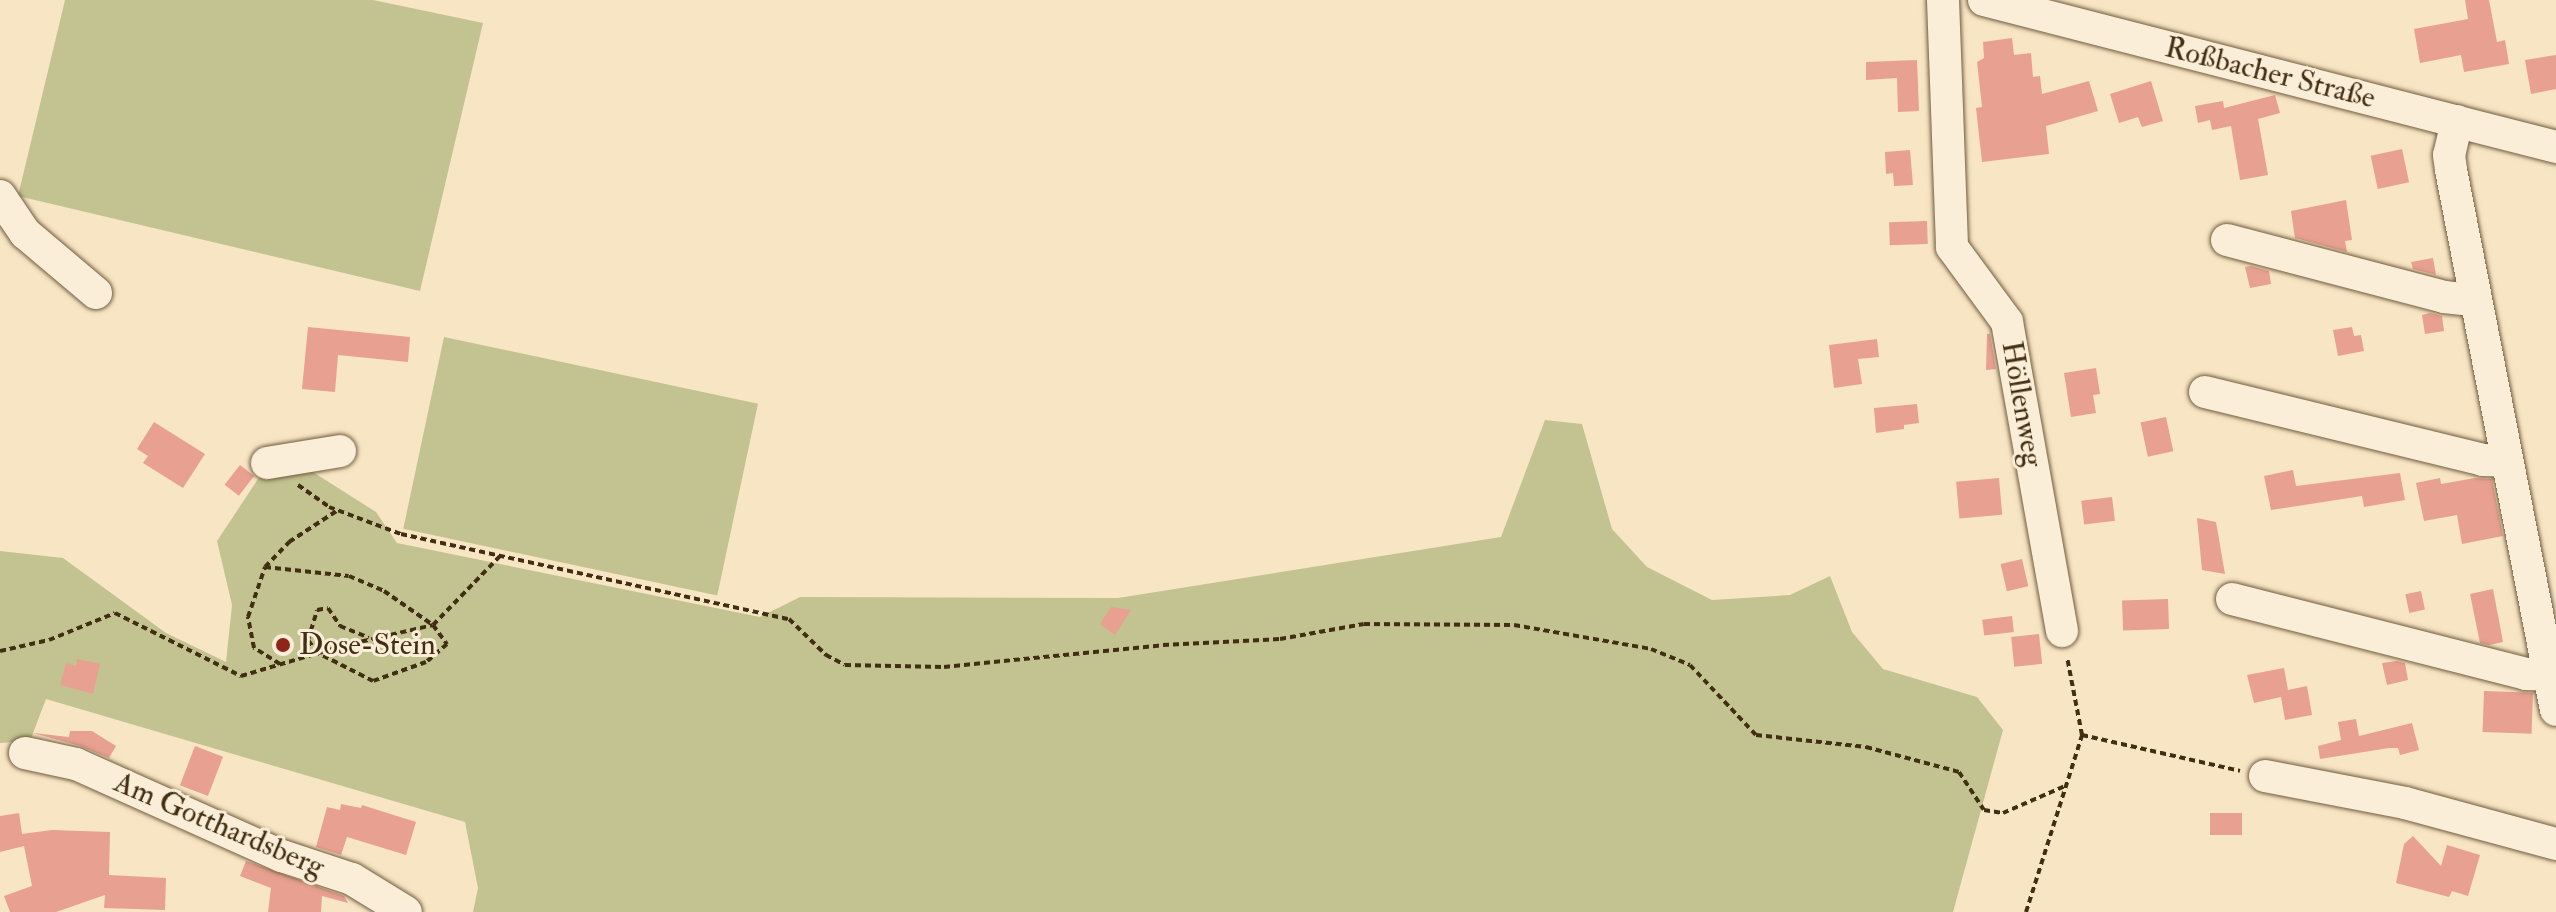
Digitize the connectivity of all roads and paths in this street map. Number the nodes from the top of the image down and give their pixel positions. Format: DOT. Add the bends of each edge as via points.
graph roads {
  1 [pos="1943,0"];
  2 [pos="1984,0"];
  3 [pos="2457,121"];
  4 [pos="2556,147"];
  5 [pos="0,196"];
  6 [pos="2227,240"];
  7 [pos="96,293"];
  8 [pos="2475,300"];
  9 [pos="2205,392"];
  10 [pos="340,451"];
  11 [pos="2507,461"];
  12 [pos="267,463"];
  13 [pos="338,510"];
  14 [pos="500,556"];
  15 [pos="265,567"];
  16 [pos="2232,599"];
  17 [pos="433,625"];
  18 [pos="2062,631"];
  19 [pos="371,639"];
  20 [pos="0,651"];
  21 [pos="318,653"];
  22 [pos="280,664"];
  23 [pos="2549,675"];
  24 [pos="2556,710"];
  25 [pos="2082,735"];
  26 [pos="25,753"];
  27 [pos="2210,765"];
  28 [pos="2265,776"];
  29 [pos="2065,786"];
  30 [pos="2556,844"];
  31 [pos="406,912"];
  32 [pos="2026,912"];
  1 -- 18 [label="street, Höllenweg" via="1952,247 2007,322"];
  2 -- 3 [label="street, Roßbacher Straße"];
  3 -- 4 [label="street, Roßbacher Straße"];
  3 -- 8 [label="street" via="2449,155"];
  5 -- 7 [label="street" via="25,233"];
  6 -- 8 [label="street" via="2444,297"];
  8 -- 11 [label="street"];
  9 -- 11 [label="street" via="2483,460"];
  10 -- 12 [label="street"];
  11 -- 23 [label="street"];
  12 -- 13 [label="path"];
  13 -- 14 [label="path" via="401,534"];
  13 -- 15 [label="path" via="289,542"];
  14 -- 17 [label="path"];
  14 -- 29 [label="path" via="789,619 826,655 845,665 944,667 1280,639 1364,624 1514,625 1651,649 1690,665 1756,735 1866,747 1959,772 1984,810 2003,813"];
  15 -- 17 [label="path" via="349,576 384,591"];
  15 -- 22 [label="path" via="248,617 254,648"];
  16 -- 23 [label="street" via="2526,674"];
  17 -- 19 [label="path"];
  17 -- 21 [label="path" via="447,644 426,662 373,681"];
  18 -- 25 [label="path"];
  19 -- 21 [label="path"];
  19 -- 21 [label="path" via="340,626 328,608 317,610 308,640"];
  20 -- 22 [label="path" via="39,643 115,613 241,676"];
  21 -- 22 [label="path"];
  23 -- 24 [label="street"];
  25 -- 27 [label="path"];
  25 -- 29 [label="path"];
  26 -- 31 [label="street, Am Gotthardsberg" via="76,764 212,827 352,879"];
  28 -- 30 [label="street" via="2420,807"];
  29 -- 32 [label="path"];
}
